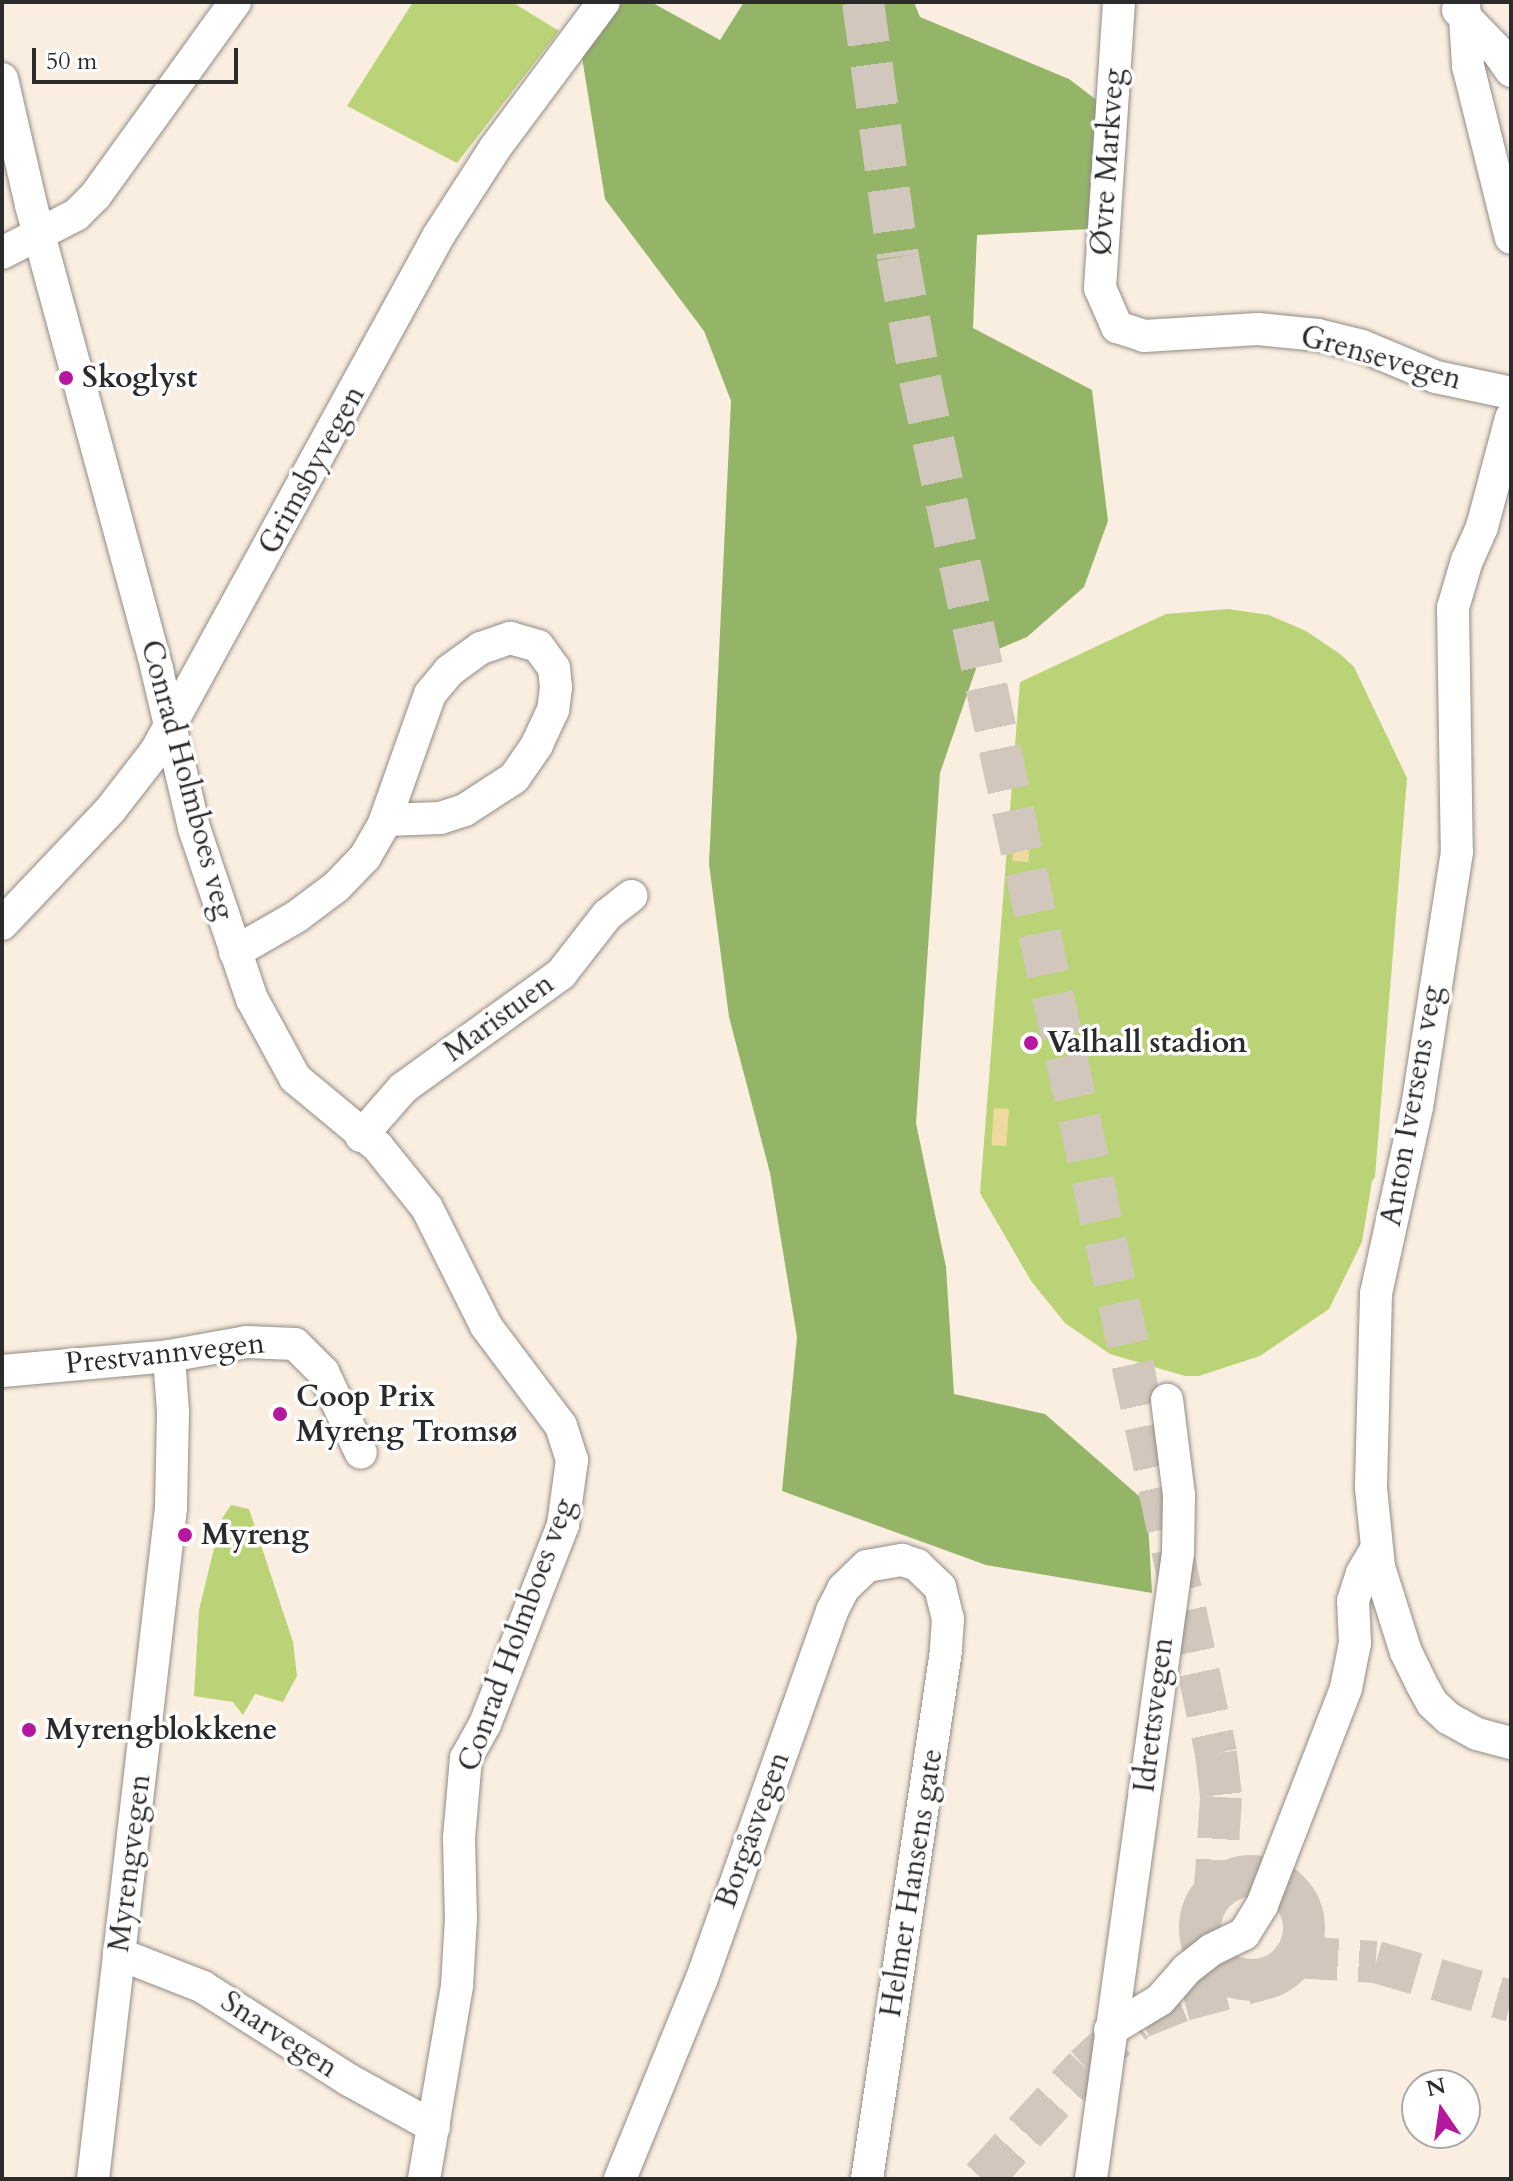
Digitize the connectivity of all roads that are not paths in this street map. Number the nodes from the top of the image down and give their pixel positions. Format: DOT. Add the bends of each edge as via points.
graph roads {
  1 [pos="235,2"];
  2 [pos="604,2"];
  3 [pos="1119,2"];
  4 [pos="1460,7"];
  5 [pos="1511,71"];
  6 [pos="2,79"];
  7 [pos="40,234"];
  8 [pos="1511,238"];
  9 [pos="2,253"];
  10 [pos="1112,321"];
  11 [pos="1511,393"];
  12 [pos="1511,418"];
  13 [pos="170,723"];
  14 [pos="386,820"];
  15 [pos="631,896"];
  16 [pos="2,924"];
  17 [pos="235,952"];
  18 [pos="361,1136"];
  19 [pos="169,1356"];
  20 [pos="2,1371"];
  21 [pos="1167,1400"];
  22 [pos="361,1453"];
  23 [pos="1376,1550"];
  24 [pos="940,1587"];
  25 [pos="1511,1743"];
  26 [pos="119,1954"];
  27 [pos="1110,2030"];
  28 [pos="434,2127"];
  29 [pos="93,2179"];
  30 [pos="424,2179"];
  31 [pos="620,2179"];
  32 [pos="867,2179"];
  33 [pos="1091,2179"];
  1 -- 7 [label="street" via="96,195 76,215"];
  2 -- 13 [label="street, Grimsbyvegen" via="495,148 439,235"];
  3 -- 10 [label="street, Øvre Markveg" via="1100,288"];
  4 -- 5 [label="street"];
  4 -- 8 [label="street" via="1468,66"];
  6 -- 7 [label="street, Conrad Holmboes veg"];
  7 -- 9 [label="street"];
  7 -- 13 [label="street, Conrad Holmboes veg"];
  10 -- 11 [label="street, Grensevegen" via="1124,332 1144,336 1258,329 1318,335 1362,346 1436,377"];
  12 -- 23 [label="street, Anton Iversens veg" via="1482,527 1453,608 1457,852 1417,1107 1376,1294 1371,1488"];
  13 -- 16 [label="street, Grimsbyvegen" via="111,809"];
  13 -- 17 [label="street, Conrad Holmboes veg" via="194,828"];
  14 -- 14 [label="street" via="423,711 441,680 464,659 497,642 510,638 538,646 554,668 553,710 514,778 465,810 440,818"];
  14 -- 17 [label="street" via="365,857 336,887"];
  15 -- 18 [label="street, Maristuen" via="607,915 561,974 403,1088"];
  17 -- 18 [label="street, Conrad Holmboes veg" via="262,1023 295,1078"];
  18 -- 28 [label="street, Conrad Holmboes veg" via="378,1147 427,1208 486,1326 561,1426 572,1460 563,1525 485,1724 466,1758 457,1986"];
  19 -- 20 [label="street, Prestvannvegen"];
  19 -- 22 [label="street, Prestvannvegen" via="247,1342 295,1344 323,1372"];
  19 -- 26 [label="street, Myrengvegen" via="171,1508"];
  21 -- 27 [label="street, Idrettsvegen" via="1179,1495 1178,1553"];
  23 -- 25 [label="street, Anton Iversens veg" via="1406,1652 1432,1703 1464,1728"];
  23 -- 27 [label="street" via="1353,1601 1355,1643 1346,1688 1262,1905 1244,1934 1211,1950 1160,2000"];
  24 -- 31 [label="street, Borgåsvegen" via="917,1565 892,1560 867,1566 843,1589 701,1981"];
  24 -- 32 [label="street, Helmer Hansens gate" via="947,1610 946,1651"];
  26 -- 28 [label="street, Snarvegen" via="203,1987"];
  26 -- 29 [label="street, Myrengvegen"];
  27 -- 33 [label="street, Idrettsvegen"];
  28 -- 30 [label="street, Conrad Holmboes veg"];
}
